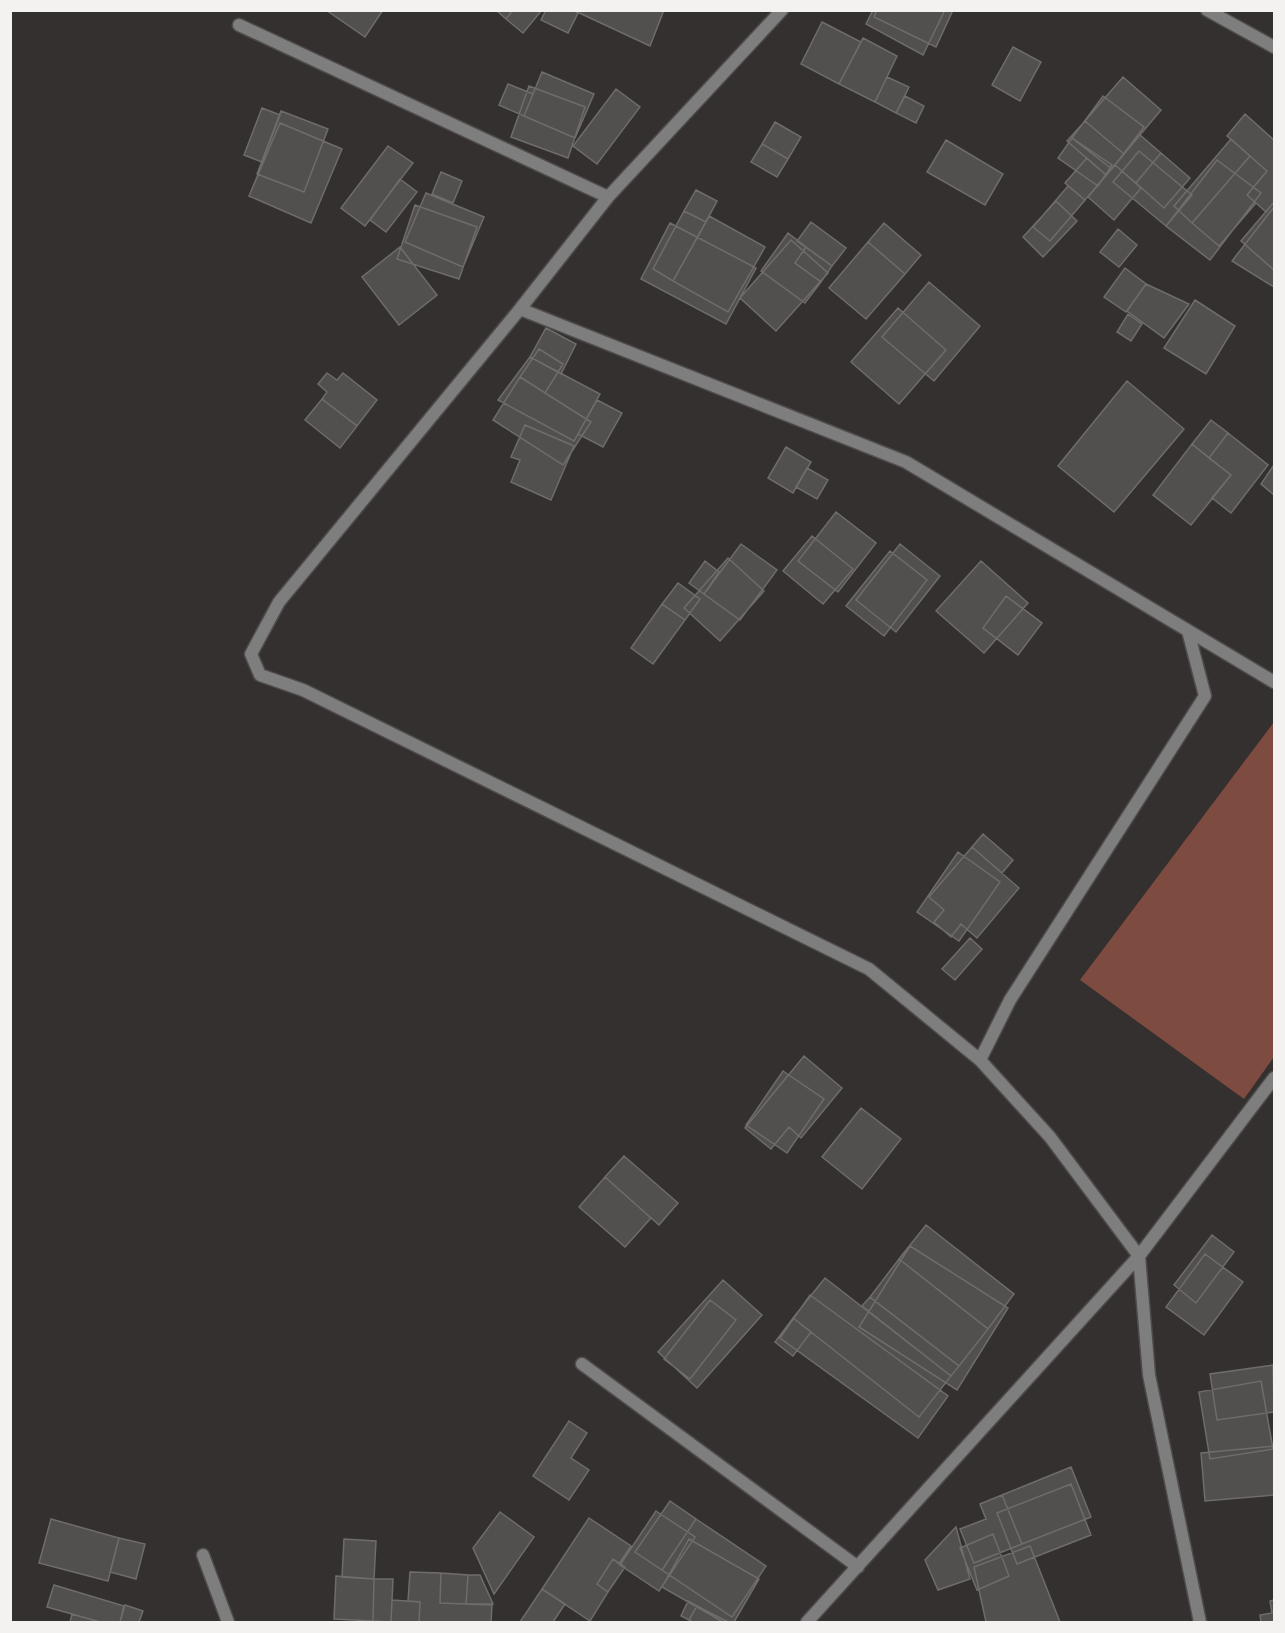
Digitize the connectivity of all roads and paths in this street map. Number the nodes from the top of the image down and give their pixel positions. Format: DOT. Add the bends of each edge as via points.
graph roads {
  1 [pos="782,10"];
  2 [pos="1207,10"];
  3 [pos="239,25"];
  4 [pos="1275,47"];
  5 [pos="608,197"];
  6 [pos="520,309"];
  7 [pos="1188,631"];
  8 [pos="1275,682"];
  9 [pos="980,1060"];
  10 [pos="1275,1078"];
  11 [pos="1139,1256"];
  12 [pos="582,1364"];
  13 [pos="203,1555"];
  14 [pos="858,1567"];
  15 [pos="228,1623"];
  16 [pos="807,1623"];
  17 [pos="1200,1623"];
  1 -- 5 [label="street"];
  2 -- 4 [label="street"];
  3 -- 5 [label="street"];
  5 -- 6 [label="street"];
  6 -- 7 [label="street" via="906,462"];
  6 -- 9 [label="street" via="279,602 251,654 260,675 303,690 869,969"];
  7 -- 8 [label="street"];
  7 -- 9 [label="street" via="1205,696 1010,1000"];
  9 -- 11 [label="street" via="1050,1137"];
  10 -- 11 [label="street"];
  11 -- 14 [label="street"];
  11 -- 17 [label="street" via="1149,1375"];
  12 -- 14 [label="street"];
  13 -- 15 [label="street"];
  14 -- 16 [label="street"];
}
